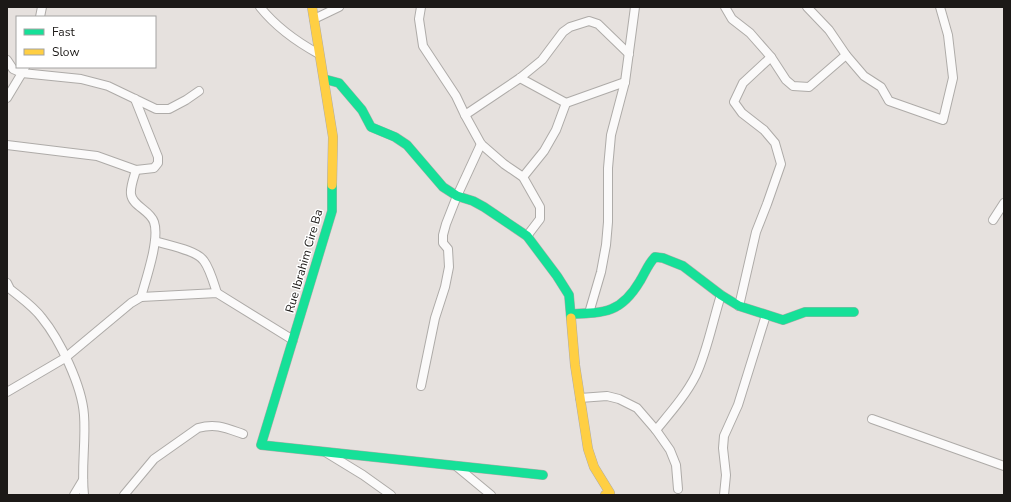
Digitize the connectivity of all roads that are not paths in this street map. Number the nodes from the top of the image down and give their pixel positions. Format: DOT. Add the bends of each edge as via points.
graph roads {
  1 [pos="260,7"];
  2 [pos="312,7"];
  3 [pos="339,7"];
  4 [pos="421,7"];
  5 [pos="635,7"];
  6 [pos="725,7"];
  7 [pos="806,7"];
  8 [pos="940,7"];
  9 [pos="314,19"];
  10 [pos="319,54"];
  11 [pos="628,54"];
  12 [pos="846,55"];
  13 [pos="771,57"];
  14 [pos="7,60"];
  15 [pos="24,70"];
  16 [pos="520,78"];
  17 [pos="324,79"];
  18 [pos="625,82"];
  19 [pos="199,91"];
  20 [pos="7,98"];
  21 [pos="135,100"];
  22 [pos="566,103"];
  23 [pos="465,115"];
  24 [pos="481,144"];
  25 [pos="7,145"];
  26 [pos="136,170"];
  27 [pos="524,177"];
  28 [pos="457,196"];
  29 [pos="1004,203"];
  30 [pos="993,220"];
  31 [pos="527,236"];
  32 [pos="155,242"];
  33 [pos="7,283"];
  34 [pos="217,293"];
  35 [pos="721,295"];
  36 [pos="141,298"];
  37 [pos="739,306"];
  38 [pos="854,312"];
  39 [pos="571,314"];
  40 [pos="589,314"];
  41 [pos="766,315"];
  42 [pos="293,340"];
  43 [pos="65,358"];
  44 [pos="421,386"];
  45 [pos="7,392"];
  46 [pos="580,398"];
  47 [pos="872,419"];
  48 [pos="656,430"];
  49 [pos="243,434"];
  50 [pos="324,452"];
  51 [pos="456,466"];
  52 [pos="1004,466"];
  53 [pos="542,475"];
  54 [pos="83,480"];
  55 [pos="678,489"];
  56 [pos="74,495"];
  57 [pos="84,495"];
  58 [pos="124,495"];
  59 [pos="391,495"];
  60 [pos="491,495"];
  61 [pos="605,495"];
  62 [pos="724,495"];
  1 -- 10 [label="street" via="300,44"];
  2 -- 9 [label="street, Rue Ibrahim Cire Ba"];
  3 -- 9 [label="street"];
  4 -- 23 [label="street" via="419,19 423,46 456,96"];
  5 -- 11 [label="street"];
  6 -- 13 [label="street" via="732,19 750,33"];
  7 -- 12 [label="street" via="829,30"];
  8 -- 12 [label="street" via="948,36 953,78 943,120 889,101 881,87 864,76"];
  9 -- 10 [label="street, Rue Ibrahim Cire Ba"];
  10 -- 17 [label="street, Rue Ibrahim Cire Ba"];
  11 -- 16 [label="street" via="598,24 590,21 563,32 542,60"];
  11 -- 18 [label="street"];
  12 -- 13 [label="street" via="809,87 793,86"];
  13 -- 37 [label="street" via="743,83 734,102 742,113 764,130 775,143 781,164 756,232"];
  14 -- 15 [label="street" via="13,69"];
  15 -- 20 [label="street"];
  15 -- 21 [label="street" via="108,86"];
  16 -- 22 [label="street"];
  16 -- 23 [label="street"];
  17 -- 28 [label="street" via="339,83 362,110 371,127 407,145 443,186"];
  17 -- 42 [label="street, Rue Ibrahim Cire Ba" via="333,137 332,210"];
  18 -- 22 [label="street"];
  18 -- 40 [label="street" via="611,135 606,245"];
  19 -- 21 [label="street" via="169,108 156,109"];
  21 -- 26 [label="street" via="158,157 158,164 154,168"];
  22 -- 27 [label="street" via="547,146"];
  23 -- 24 [label="street"];
  24 -- 27 [label="street"];
  24 -- 28 [label="street"];
  25 -- 26 [label="street" via="96,156"];
  26 -- 32 [label="street" via="130,193 133,200 155,222"];
  27 -- 31 [label="street" via="540,207 541,214 536,226"];
  28 -- 31 [label="street" via="472,201"];
  28 -- 44 [label="street" via="443,235 450,267 435,318"];
  29 -- 30 [label="street"];
  31 -- 39 [label="street" via="568,295"];
  32 -- 34 [label="street" via="196,254 204,260"];
  32 -- 36 [label="street"];
  33 -- 43 [label="street" via="10,289 41,316 54,334"];
  34 -- 36 [label="street"];
  34 -- 42 [label="street"];
  35 -- 37 [label="street"];
  35 -- 40 [label="street" via="683,266 655,257 639,284 622,304 611,311"];
  35 -- 48 [label="street" via="696,376"];
  36 -- 43 [label="street"];
  37 -- 41 [label="street"];
  38 -- 41 [label="street" via="805,312 783,320"];
  39 -- 40 [label="street"];
  39 -- 46 [label="street"];
  41 -- 62 [label="street" via="738,405 724,436"];
  42 -- 50 [label="street, Rue Ibrahim Cire Ba" via="262,445"];
  43 -- 45 [label="street"];
  43 -- 54 [label="street" via="78,387 84,415"];
  46 -- 48 [label="street" via="607,396 619,399 637,408"];
  46 -- 61 [label="street" via="588,449 594,467 610,493"];
  47 -- 52 [label="street"];
  48 -- 55 [label="street" via="670,450 676,465"];
  49 -- 58 [label="street" via="218,425 198,428 154,459"];
  50 -- 51 [label="street"];
  50 -- 59 [label="street"];
  51 -- 53 [label="street"];
  51 -- 60 [label="street"];
  54 -- 56 [label="street"];
  54 -- 57 [label="street"];
}
